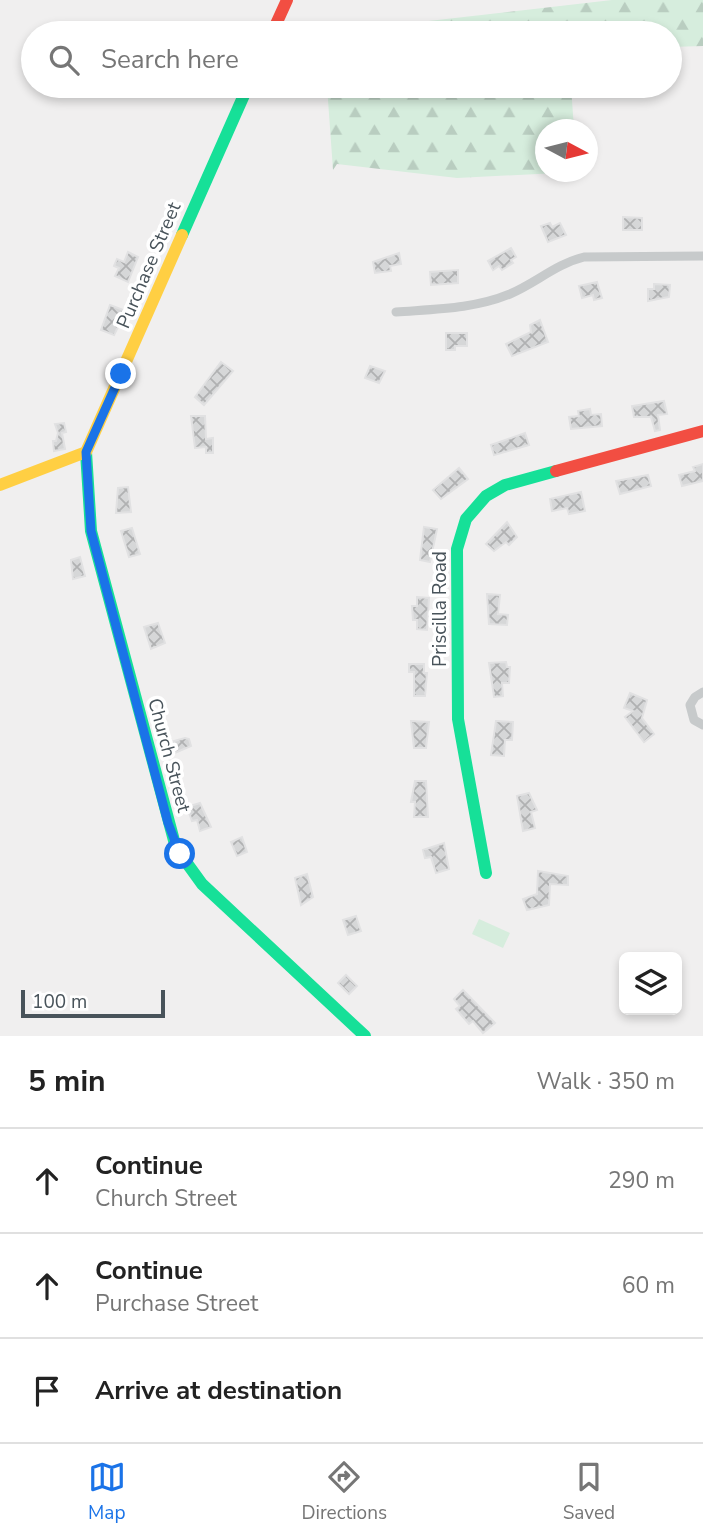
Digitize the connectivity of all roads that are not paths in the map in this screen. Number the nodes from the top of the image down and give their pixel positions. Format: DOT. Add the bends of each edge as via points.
graph roads {
  1 [pos="287,0"];
  2 [pos="277,21"];
  3 [pos="243,98"];
  4 [pos="703,256"];
  5 [pos="396,312"];
  6 [pos="703,431"];
  7 [pos="86,452"];
  8 [pos="0,485"];
  9 [pos="703,692"];
  10 [pos="703,725"];
  11 [pos="486,873"];
  12 [pos="365,1036"];
  1 -- 2 [label="street"];
  3 -- 7 [label="street, Purchase Street"];
  4 -- 5 [label="street" via="592,256 567,262 487,303"];
  6 -- 11 [label="street, Priscilla Road" via="505,485 481,500 461,526 457,549 458,719"];
  7 -- 8 [label="street"];
  7 -- 12 [label="street, Church Street" via="91,531 176,848 202,884"];
  9 -- 10 [label="street" via="690,705 694,720"];
}
